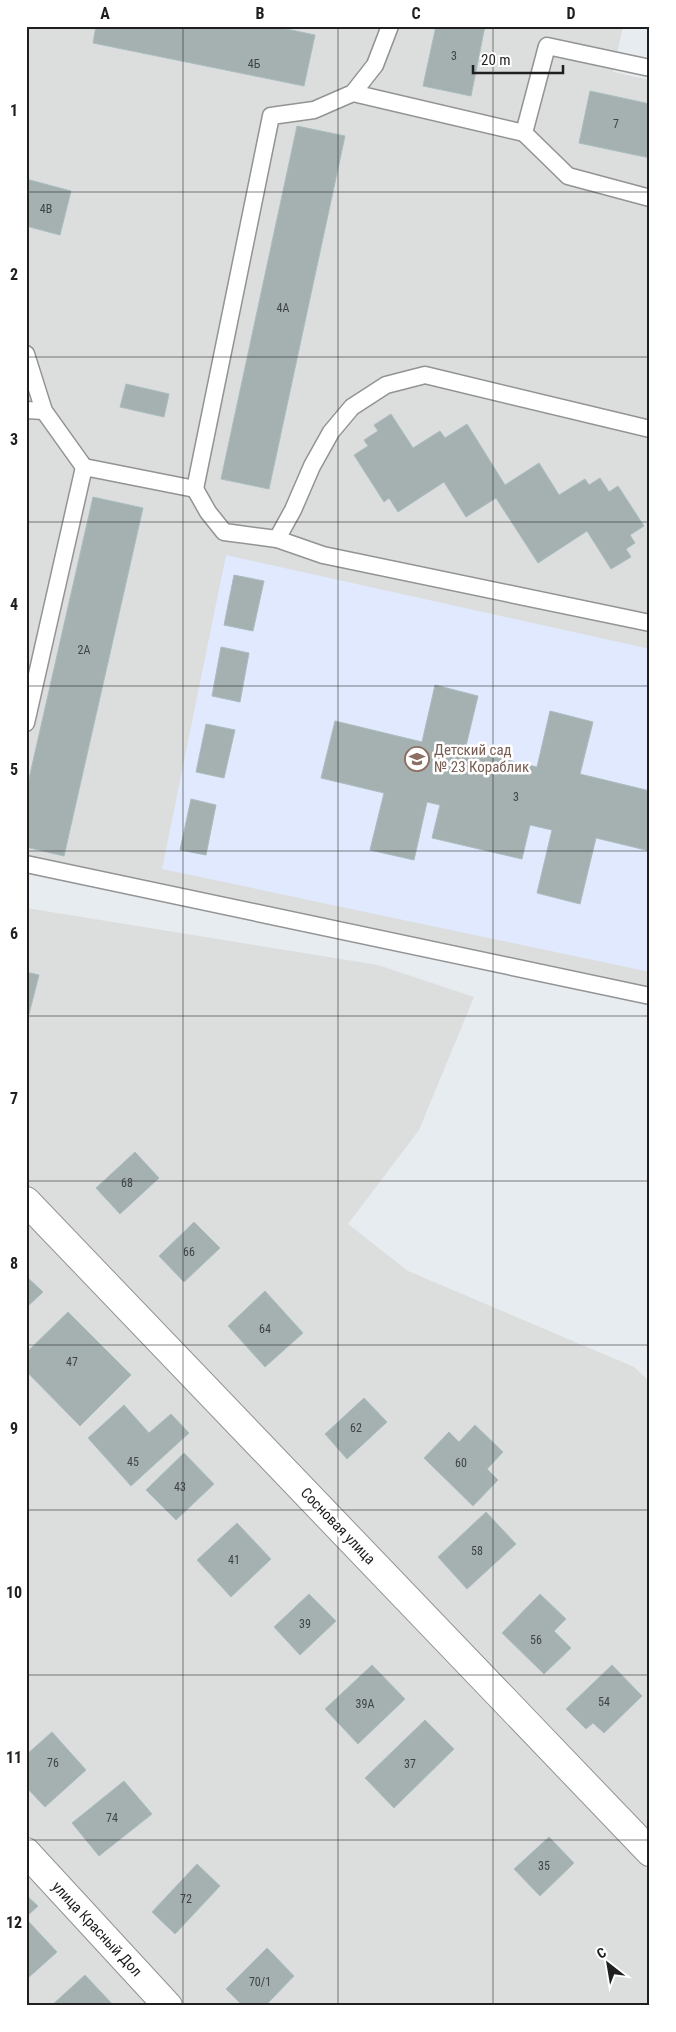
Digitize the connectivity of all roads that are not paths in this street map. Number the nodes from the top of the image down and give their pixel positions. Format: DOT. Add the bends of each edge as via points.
graph roads {
  1 [pos="390,26"];
  2 [pos="650,68"];
  3 [pos="353,93"];
  4 [pos="524,133"];
  5 [pos="650,198"];
  6 [pos="26,354"];
  7 [pos="26,410"];
  8 [pos="44,411"];
  9 [pos="650,428"];
  10 [pos="84,467"];
  11 [pos="195,489"];
  12 [pos="277,539"];
  13 [pos="650,623"];
  14 [pos="26,723"];
  15 [pos="26,864"];
  16 [pos="650,996"];
  17 [pos="26,1200"];
  18 [pos="26,1852"];
  19 [pos="650,1852"];
  20 [pos="168,2006"];
  1 -- 3 [label="lane" via="375,65"];
  2 -- 4 [label="lane" via="546,46"];
  3 -- 4 [label="lane"];
  3 -- 11 [label="lane" via="314,110 271,116"];
  4 -- 5 [label="lane" via="568,176"];
  6 -- 8 [label="lane"];
  7 -- 8 [label="lane"];
  8 -- 10 [label="lane"];
  9 -- 12 [label="lane" via="425,375 386,385 352,407 331,432"];
  10 -- 11 [label="lane"];
  10 -- 14 [label="lane"];
  11 -- 12 [label="lane" via="224,532"];
  12 -- 13 [label="lane" via="323,555"];
  15 -- 16 [label="lane"];
  17 -- 19 [label="street, Сосновая улица"];
  18 -- 20 [label="street, улица Красный Дол"];
}
